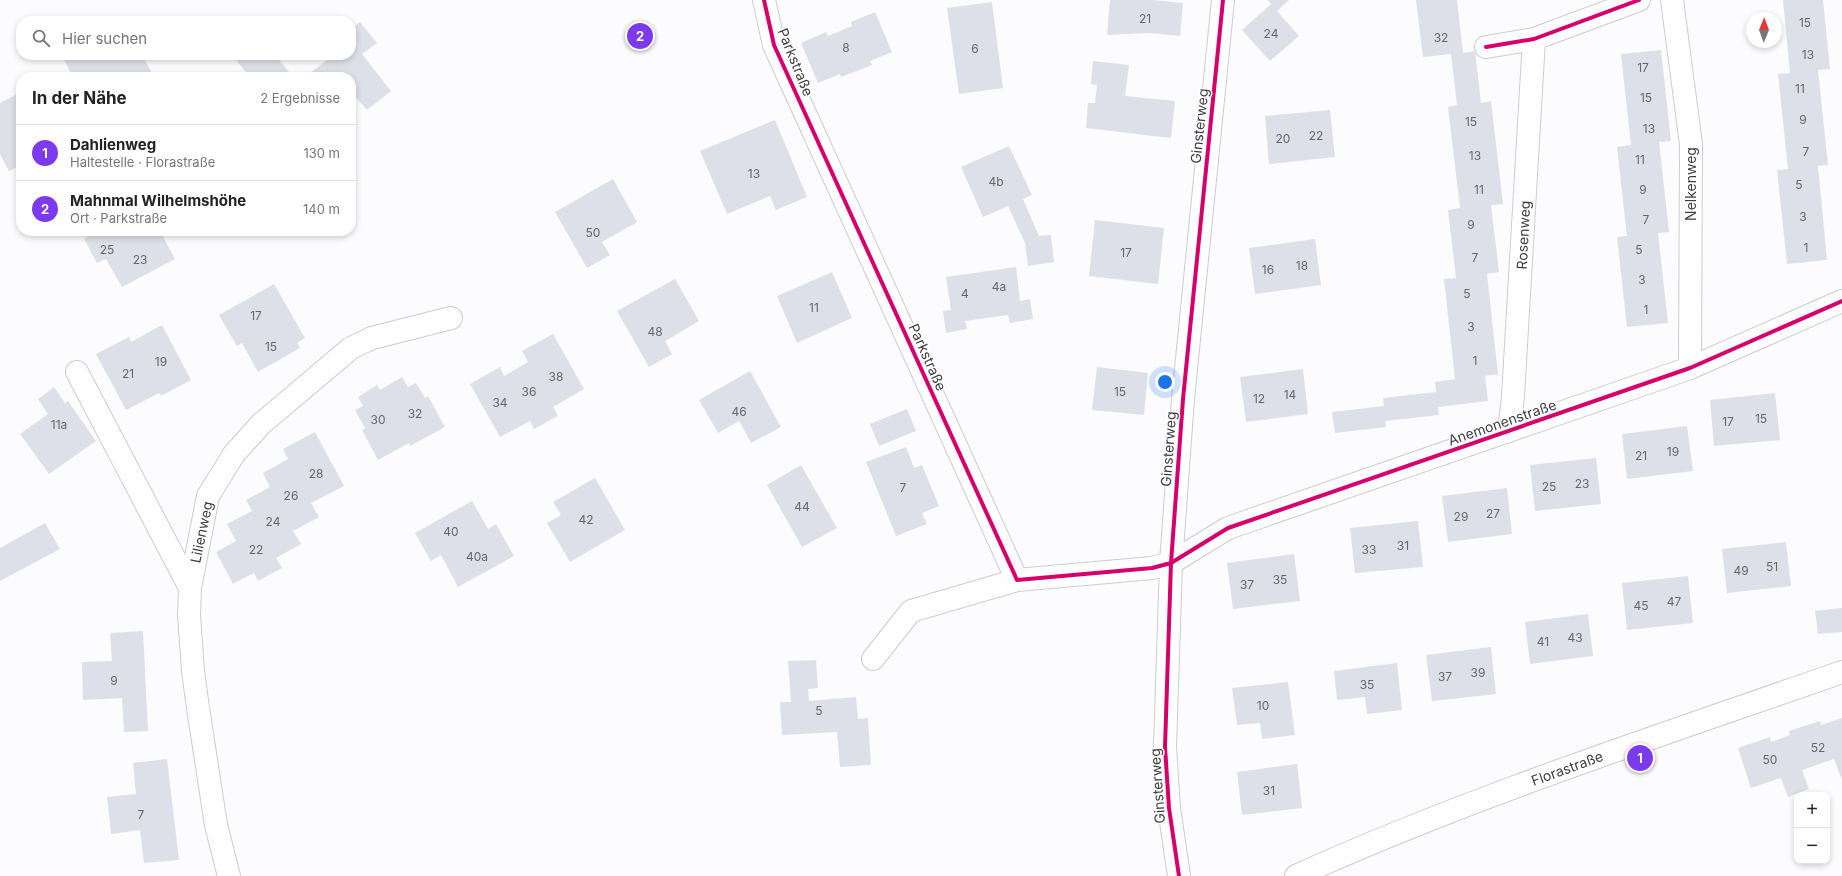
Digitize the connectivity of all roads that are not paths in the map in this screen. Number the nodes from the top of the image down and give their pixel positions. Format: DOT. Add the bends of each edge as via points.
graph roads {
  1 [pos="764,0"];
  2 [pos="1223,0"];
  3 [pos="1639,0"];
  4 [pos="1672,0"];
  5 [pos="1534,39"];
  6 [pos="1486,47"];
  7 [pos="1842,302"];
  8 [pos="452,318"];
  9 [pos="1690,368"];
  10 [pos="77,372"];
  11 [pos="1509,431"];
  12 [pos="1171,563"];
  13 [pos="1017,580"];
  14 [pos="190,588"];
  15 [pos="873,659"];
  16 [pos="1842,672"];
  17 [pos="229,876"];
  18 [pos="1179,876"];
  19 [pos="1296,876"];
  1 -- 13 [label="street, Parkstraße" via="774,44"];
  2 -- 12 [label="street, Ginsterweg" via="1183,398"];
  3 -- 5 [label="street"];
  4 -- 9 [label="street, Nelkenweg" via="1691,144"];
  5 -- 6 [label="street"];
  5 -- 11 [label="street, Rosenweg" via="1514,396"];
  7 -- 9 [label="street, Anemonenstraße"];
  8 -- 14 [label="street, Lilienweg" via="372,338 351,348 261,424 234,454 208,496"];
  9 -- 11 [label="street, Anemonenstraße"];
  10 -- 14 [label="street"];
  11 -- 12 [label="street, Anemonenstraße" via="1228,528"];
  12 -- 13 [label="street" via="1152,568"];
  12 -- 18 [label="street, Ginsterweg" via="1165,747 1169,808"];
  13 -- 15 [label="street" via="911,611"];
  14 -- 17 [label="street, Lilienweg" via="192,657 197,701 216,825"];
  16 -- 19 [label="street, Florastraße" via="1531,781 1425,821"];
}
